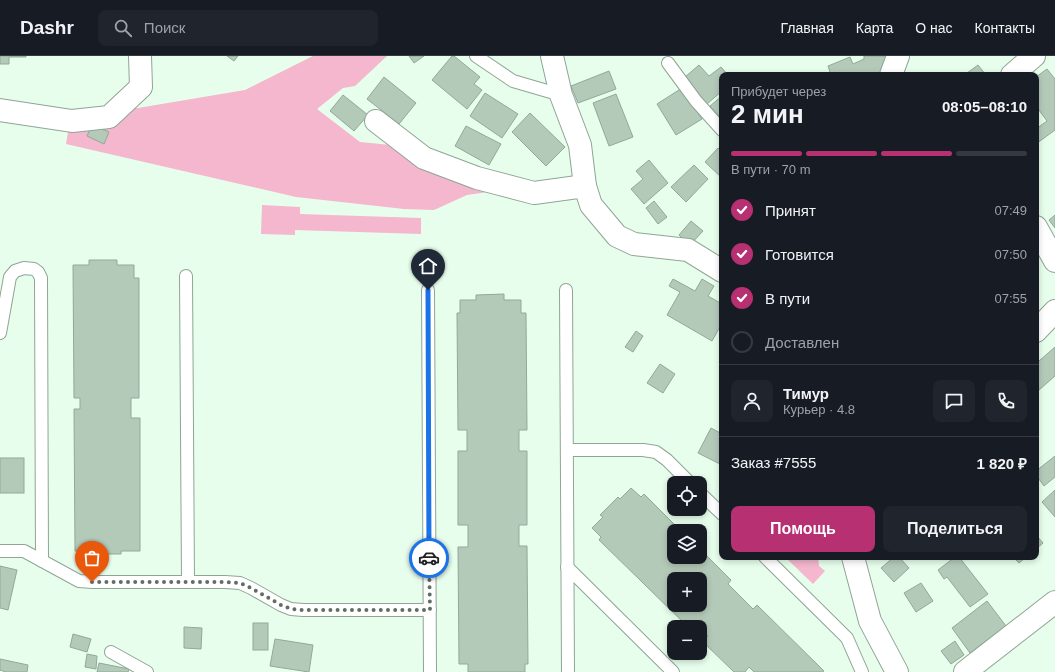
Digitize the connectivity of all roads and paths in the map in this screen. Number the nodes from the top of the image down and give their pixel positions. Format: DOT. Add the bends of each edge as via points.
graph roads {
  1 [pos="140,56"];
  2 [pos="476,56"];
  3 [pos="552,56"];
  4 [pos="898,56"];
  5 [pos="1034,56"];
  6 [pos="668,64"];
  7 [pos="892,72"];
  8 [pos="1015,72"];
  9 [pos="561,95"];
  10 [pos="0,110"];
  11 [pos="376,121"];
  12 [pos="719,127"];
  13 [pos="585,186"];
  14 [pos="1039,232"];
  15 [pos="1055,261"];
  16 [pos="719,269"];
  17 [pos="186,276"];
  18 [pos="428,290"];
  19 [pos="566,290"];
  20 [pos="1055,311"];
  21 [pos="1039,328"];
  22 [pos="0,333"];
  23 [pos="567,450"];
  24 [pos="683,476"];
  25 [pos="707,500"];
  26 [pos="719,511"];
  27 [pos="0,551"];
  28 [pos="768,560"];
  29 [pos="854,560"];
  30 [pos="42,561"];
  31 [pos="567,568"];
  32 [pos="188,582"];
  33 [pos="1055,602"];
  34 [pos="430,610"];
  35 [pos="111,652"];
  36 [pos="146,672"];
  37 [pos="430,672"];
  38 [pos="568,672"];
  39 [pos="673,672"];
  40 [pos="862,672"];
  41 [pos="897,672"];
  42 [pos="964,672"];
  1 -- 10 [label="street" via="141,87 109,117 72,121"];
  2 -- 9 [label="lane" via="513,81"];
  3 -- 9 [label="street"];
  4 -- 7 [label="street"];
  5 -- 8 [label="street"];
  6 -- 12 [label="lane"];
  9 -- 13 [label="street" via="580,144"];
  11 -- 13 [label="street" via="424,158 477,178 534,193"];
  13 -- 16 [label="street" via="591,205 617,236 634,244 688,250"];
  14 -- 15 [label="street"];
  17 -- 32 [label="lane"];
  18 -- 34 [label="lane"];
  19 -- 23 [label="lane"];
  20 -- 21 [label="street"];
  22 -- 30 [label="lane" via="10,277 15,271 24,268 34,269 41,278"];
  23 -- 24 [label="lane" via="656,452"];
  23 -- 31 [label="lane"];
  25 -- 26 [label="lane"];
  27 -- 30 [label="lane" via="24,551"];
  28 -- 40 [label="lane" via="847,638"];
  29 -- 41 [label="street" via="870,622"];
  30 -- 32 [label="lane" via="79,581"];
  31 -- 38 [label="lane"];
  31 -- 39 [label="lane"];
  32 -- 34 [label="lane" via="240,583 291,609"];
  33 -- 42 [label="street"];
  34 -- 37 [label="lane"];
  35 -- 36 [label="lane"];
}
